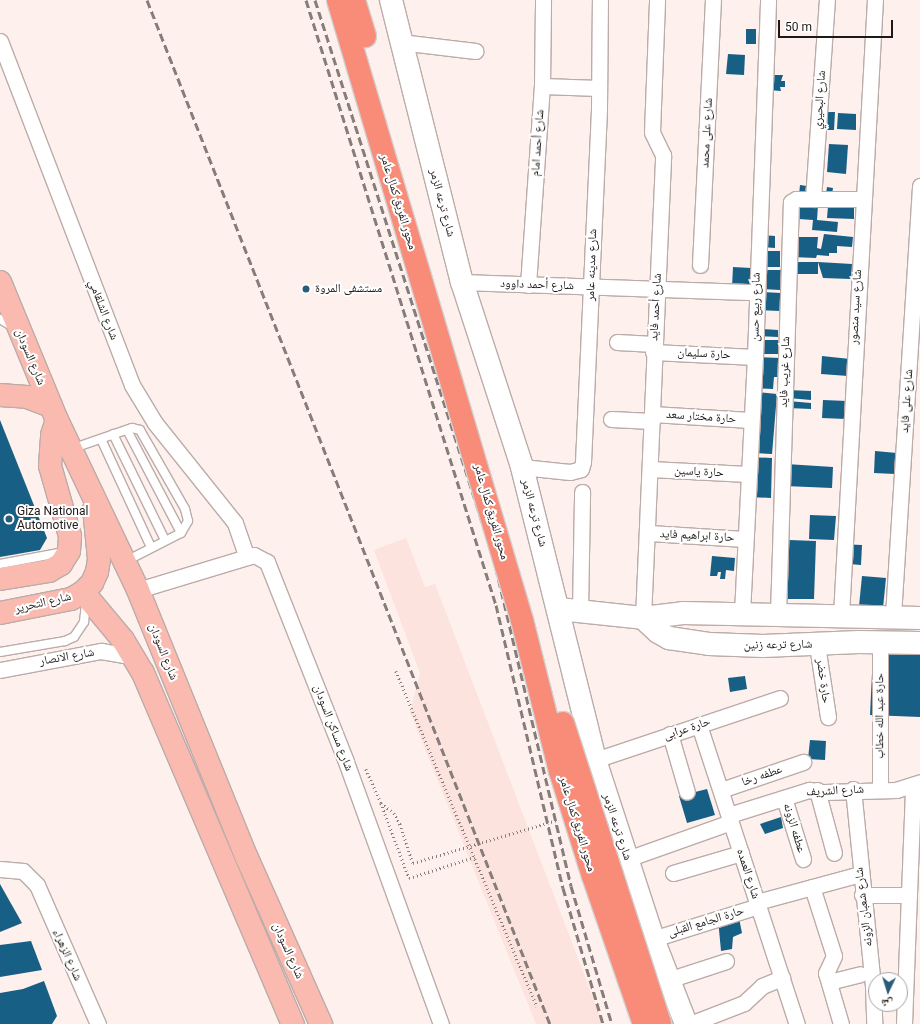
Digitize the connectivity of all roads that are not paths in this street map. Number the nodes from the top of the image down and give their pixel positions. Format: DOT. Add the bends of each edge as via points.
graph roads {
  1 [pos="338,0"];
  2 [pos="354,0"];
  3 [pos="391,0"];
  4 [pos="543,0"];
  5 [pos="600,0"];
  6 [pos="657,0"];
  7 [pos="713,0"];
  8 [pos="768,0"];
  9 [pos="827,0"];
  10 [pos="875,0"];
  11 [pos="0,41"];
  12 [pos="400,42"];
  13 [pos="475,51"];
  14 [pos="542,86"];
  15 [pos="599,88"];
  16 [pos="920,186"];
  17 [pos="814,199"];
  18 [pos="862,199"];
  19 [pos="700,265"];
  20 [pos="0,282"];
  21 [pos="462,282"];
  22 [pos="528,285"];
  23 [pos="591,287"];
  24 [pos="657,289"];
  25 [pos="756,292"];
  26 [pos="3,310"];
  27 [pos="618,342"];
  28 [pos="654,348"];
  29 [pos="755,357"];
  30 [pos="0,394"];
  31 [pos="54,413"];
  32 [pos="652,417"];
  33 [pos="611,419"];
  34 [pos="750,420"];
  35 [pos="127,430"];
  36 [pos="113,434"];
  37 [pos="100,439"];
  38 [pos="70,449"];
  39 [pos="522,467"];
  40 [pos="650,469"];
  41 [pos="748,474"];
  42 [pos="582,492"];
  43 [pos="93,499"];
  44 [pos="181,533"];
  45 [pos="649,533"];
  46 [pos="745,539"];
  47 [pos="165,540"];
  48 [pos="69,544"];
  49 [pos="150,547"];
  50 [pos="247,558"];
  51 [pos="125,562"];
  52 [pos="0,564"];
  53 [pos="0,579"];
  54 [pos="138,590"];
  55 [pos="83,592"];
  56 [pos="570,610"];
  57 [pos="0,613"];
  58 [pos="742,613"];
  59 [pos="778,614"];
  60 [pos="841,615"];
  61 [pos="893,616"];
  62 [pos="643,618"];
  63 [pos="920,618"];
  64 [pos="880,642"];
  65 [pos="920,643"];
  66 [pos="817,644"];
  67 [pos="0,652"];
  68 [pos="134,657"];
  69 [pos="0,670"];
  70 [pos="780,698"];
  71 [pos="828,717"];
  72 [pos="699,725"];
  73 [pos="670,734"];
  74 [pos="595,760"];
  75 [pos="803,762"];
  76 [pos="917,784"];
  77 [pos="853,789"];
  78 [pos="880,789"];
  79 [pos="721,790"];
  80 [pos="817,790"];
  81 [pos="687,792"];
  82 [pos="784,798"];
  83 [pos="730,819"];
  84 [pos="741,853"];
  85 [pos="834,853"];
  86 [pos="627,859"];
  87 [pos="804,859"];
  88 [pos="0,869"];
  89 [pos="673,873"];
  90 [pos="860,874"];
  91 [pos="812,887"];
  92 [pos="862,895"];
  93 [pos="909,895"];
  94 [pos="758,904"];
  95 [pos="653,939"];
  96 [pos="726,961"];
  97 [pos="860,974"];
  98 [pos="782,978"];
  99 [pos="668,980"];
  100 [pos="829,982"];
  101 [pos="725,1017"];
  102 [pos="98,1024"];
  103 [pos="293,1024"];
  104 [pos="321,1024"];
  105 [pos="441,1024"];
  106 [pos="644,1024"];
  107 [pos="660,1024"];
  108 [pos="686,1024"];
  109 [pos="690,1024"];
  110 [pos="797,1024"];
  111 [pos="841,1024"];
  112 [pos="874,1024"];
  113 [pos="904,1024"];
  1 -- 106 [label="highway, محور الفريق كمال عامر, bridge" via="522,620 560,771"];
  2 -- 107 [label="highway, محور الفريق كمال عامر, bridge" via="531,600 558,705 611,878"];
  3 -- 12 [label="main road, شارع ترعه الزمر"];
  4 -- 14 [label="street, شارع أحمد امام"];
  5 -- 15 [label="street, شارع مدينه عامر"];
  6 -- 24 [label="street, شارع أحمد فايد" via="652,132 663,155"];
  7 -- 19 [label="street, شارع على محمد"];
  8 -- 25 [label="street, شارع ربيع حسن"];
  9 -- 17 [label="street, شارع البحيري"];
  10 -- 18 [label="street, شارع سيد منصور"];
  11 -- 50 [label="street, شارع الشلقامي" via="132,385 155,423 231,518"];
  12 -- 13 [label="street"];
  12 -- 21 [label="main road, شارع ترعه الزمر"];
  14 -- 15 [label="street"];
  14 -- 22 [label="street, شارع أحمد امام"];
  15 -- 23 [label="street, شارع مدينه عامر"];
  16 -- 61 [label="street, شارع على فايد"];
  17 -- 18 [label="street, شارع غريب فايد"];
  17 -- 59 [label="street, شارع غريب فايد" via="794,200 790,204"];
  18 -- 60 [label="street, شارع سيد منصور"];
  20 -- 26 [label="main road, شارع السودان"];
  21 -- 22 [label="street, شارع أحمد داوود"];
  21 -- 39 [label="main road, شارع ترعه الزمر"];
  22 -- 23 [label="street, شارع أحمد داوود"];
  23 -- 24 [label="street, شارع أحمد داوود"];
  23 -- 39 [label="street, شارع مدينه عامر" via="581,469 570,472"];
  24 -- 25 [label="street, شارع أحمد داوود"];
  24 -- 28 [label="street, شارع أحمد فايد"];
  25 -- 29 [label="street, شارع ربيع حسن"];
  26 -- 31 [label="main road, شارع السودان" via="19,331"];
  27 -- 28 [label="street, حارة سليمان"];
  28 -- 29 [label="street, حارة سليمان"];
  28 -- 32 [label="street, شارع أحمد فايد"];
  29 -- 34 [label="street, شارع ربيع حسن"];
  30 -- 31 [label="main road" via="27,397"];
  31 -- 38 [label="main road, شارع السودان"];
  31 -- 48 [label="main road" via="50,466"];
  32 -- 33 [label="street, حارة مختار سعد"];
  32 -- 34 [label="street, حارة مختار سعد"];
  32 -- 40 [label="street, شارع أحمد فايد"];
  34 -- 41 [label="street, شارع ربيع حسن"];
  35 -- 36 [label="lane"];
  35 -- 44 [label="lane"];
  35 -- 44 [label="lane" via="136,428 144,433 185,509 188,521"];
  36 -- 37 [label="lane"];
  36 -- 47 [label="lane"];
  37 -- 38 [label="lane"];
  37 -- 49 [label="lane"];
  38 -- 43 [label="main road, شارع السودان"];
  39 -- 56 [label="main road, شارع ترعه الزمر"];
  40 -- 41 [label="street, حارة ياسين"];
  40 -- 45 [label="street, شارع أحمد فايد"];
  41 -- 46 [label="street, شارع ربيع حسن"];
  42 -- 56 [label="street"];
  43 -- 48 [label="main road" via="79,516"];
  43 -- 51 [label="main road, شارع السودان"];
  43 -- 55 [label="main road, شارع التحرير" via="98,572"];
  44 -- 47 [label="lane"];
  45 -- 46 [label="street, حارة ابراهيم فايد"];
  45 -- 62 [label="street, شارع أحمد فايد"];
  46 -- 58 [label="street, شارع ربيع حسن"];
  47 -- 49 [label="lane"];
  48 -- 52 [label="lane"];
  48 -- 53 [label="main road" via="61,564 49,571"];
  49 -- 51 [label="lane"];
  50 -- 54 [label="street, شارع مساكن السودان"];
  50 -- 105 [label="street, شارع مساكن السودان" via="261,557 267,562 345,759"];
  51 -- 54 [label="main road, شارع السودان"];
  54 -- 104 [label="main road, شارع السودان" via="247,858"];
  55 -- 57 [label="main road, شارع التحرير" via="71,598"];
  55 -- 67 [label="lane" via="86,616 74,637 65,641"];
  55 -- 68 [label="main road, شارع السودان" via="111,623"];
  56 -- 62 [label="main road"];
  56 -- 74 [label="main road, شارع ترعه الزمر"];
  58 -- 59 [label="main road"];
  58 -- 62 [label="main road" via="667,614"];
  59 -- 60 [label="main road"];
  60 -- 61 [label="main road"];
  61 -- 63 [label="main road"];
  62 -- 66 [label="main road, شارع ترعه زنين" via="658,632 682,641 763,646"];
  64 -- 65 [label="main road, شارع ترعه زنين"];
  64 -- 66 [label="main road, شارع ترعه زنين"];
  64 -- 78 [label="street, حارة عبد الله خطاب"];
  66 -- 71 [label="street, حارة خضر"];
  68 -- 69 [label="street, شارع الانصار" via="101,651"];
  68 -- 103 [label="main road, شارع السودان"];
  70 -- 72 [label="street, حارة عرابى"];
  72 -- 73 [label="street, حارة عرابى"];
  72 -- 79 [label="street, شارع العمده"];
  73 -- 74 [label="street, حارة عرابى"];
  73 -- 81 [label="street"];
  74 -- 86 [label="main road, شارع ترعه الزمر"];
  75 -- 79 [label="street, عطفه رخا"];
  76 -- 78 [label="street, شارع الشريف" via="896,790"];
  76 -- 93 [label="street"];
  77 -- 78 [label="street, شارع الشريف"];
  77 -- 80 [label="street, شارع الشريف" via="824,792"];
  77 -- 90 [label="street, شارع شعبان الزونه"];
  79 -- 83 [label="street, شارع العمده"];
  80 -- 82 [label="street, شارع الشريف" via="808,790"];
  80 -- 85 [label="street"];
  82 -- 83 [label="street, شارع الشريف"];
  82 -- 87 [label="street, عطفه الزونه"];
  83 -- 84 [label="street, شارع العمده"];
  83 -- 86 [label="street, شارع الشريف"];
  84 -- 89 [label="street"];
  84 -- 94 [label="street, شارع العمده"];
  86 -- 95 [label="main road, شارع ترعه الزمر"];
  88 -- 102 [label="street, شارع الزهراء" via="13,868 23,871 37,885"];
  90 -- 91 [label="street, حارة الجامع القبلى"];
  90 -- 92 [label="street, شارع شعبان الزونه"];
  91 -- 94 [label="street, حارة الجامع القبلى"];
  91 -- 100 [label="street" via="834,956 833,962 826,970"];
  92 -- 93 [label="street"];
  92 -- 112 [label="street, شارع شعبان الزونه" via="873,986"];
  93 -- 113 [label="street"];
  94 -- 95 [label="street, حارة الجامع القبلى"];
  94 -- 98 [label="street, شارع العمده"];
  95 -- 99 [label="main road, شارع ترعه الزمر"];
  96 -- 99 [label="street"];
  97 -- 100 [label="street"];
  98 -- 101 [label="street" via="762,986"];
  98 -- 110 [label="street, شارع العمده"];
  99 -- 108 [label="main road, شارع ترعه الزمر"];
  100 -- 111 [label="street"];
  101 -- 109 [label="street"];
}
